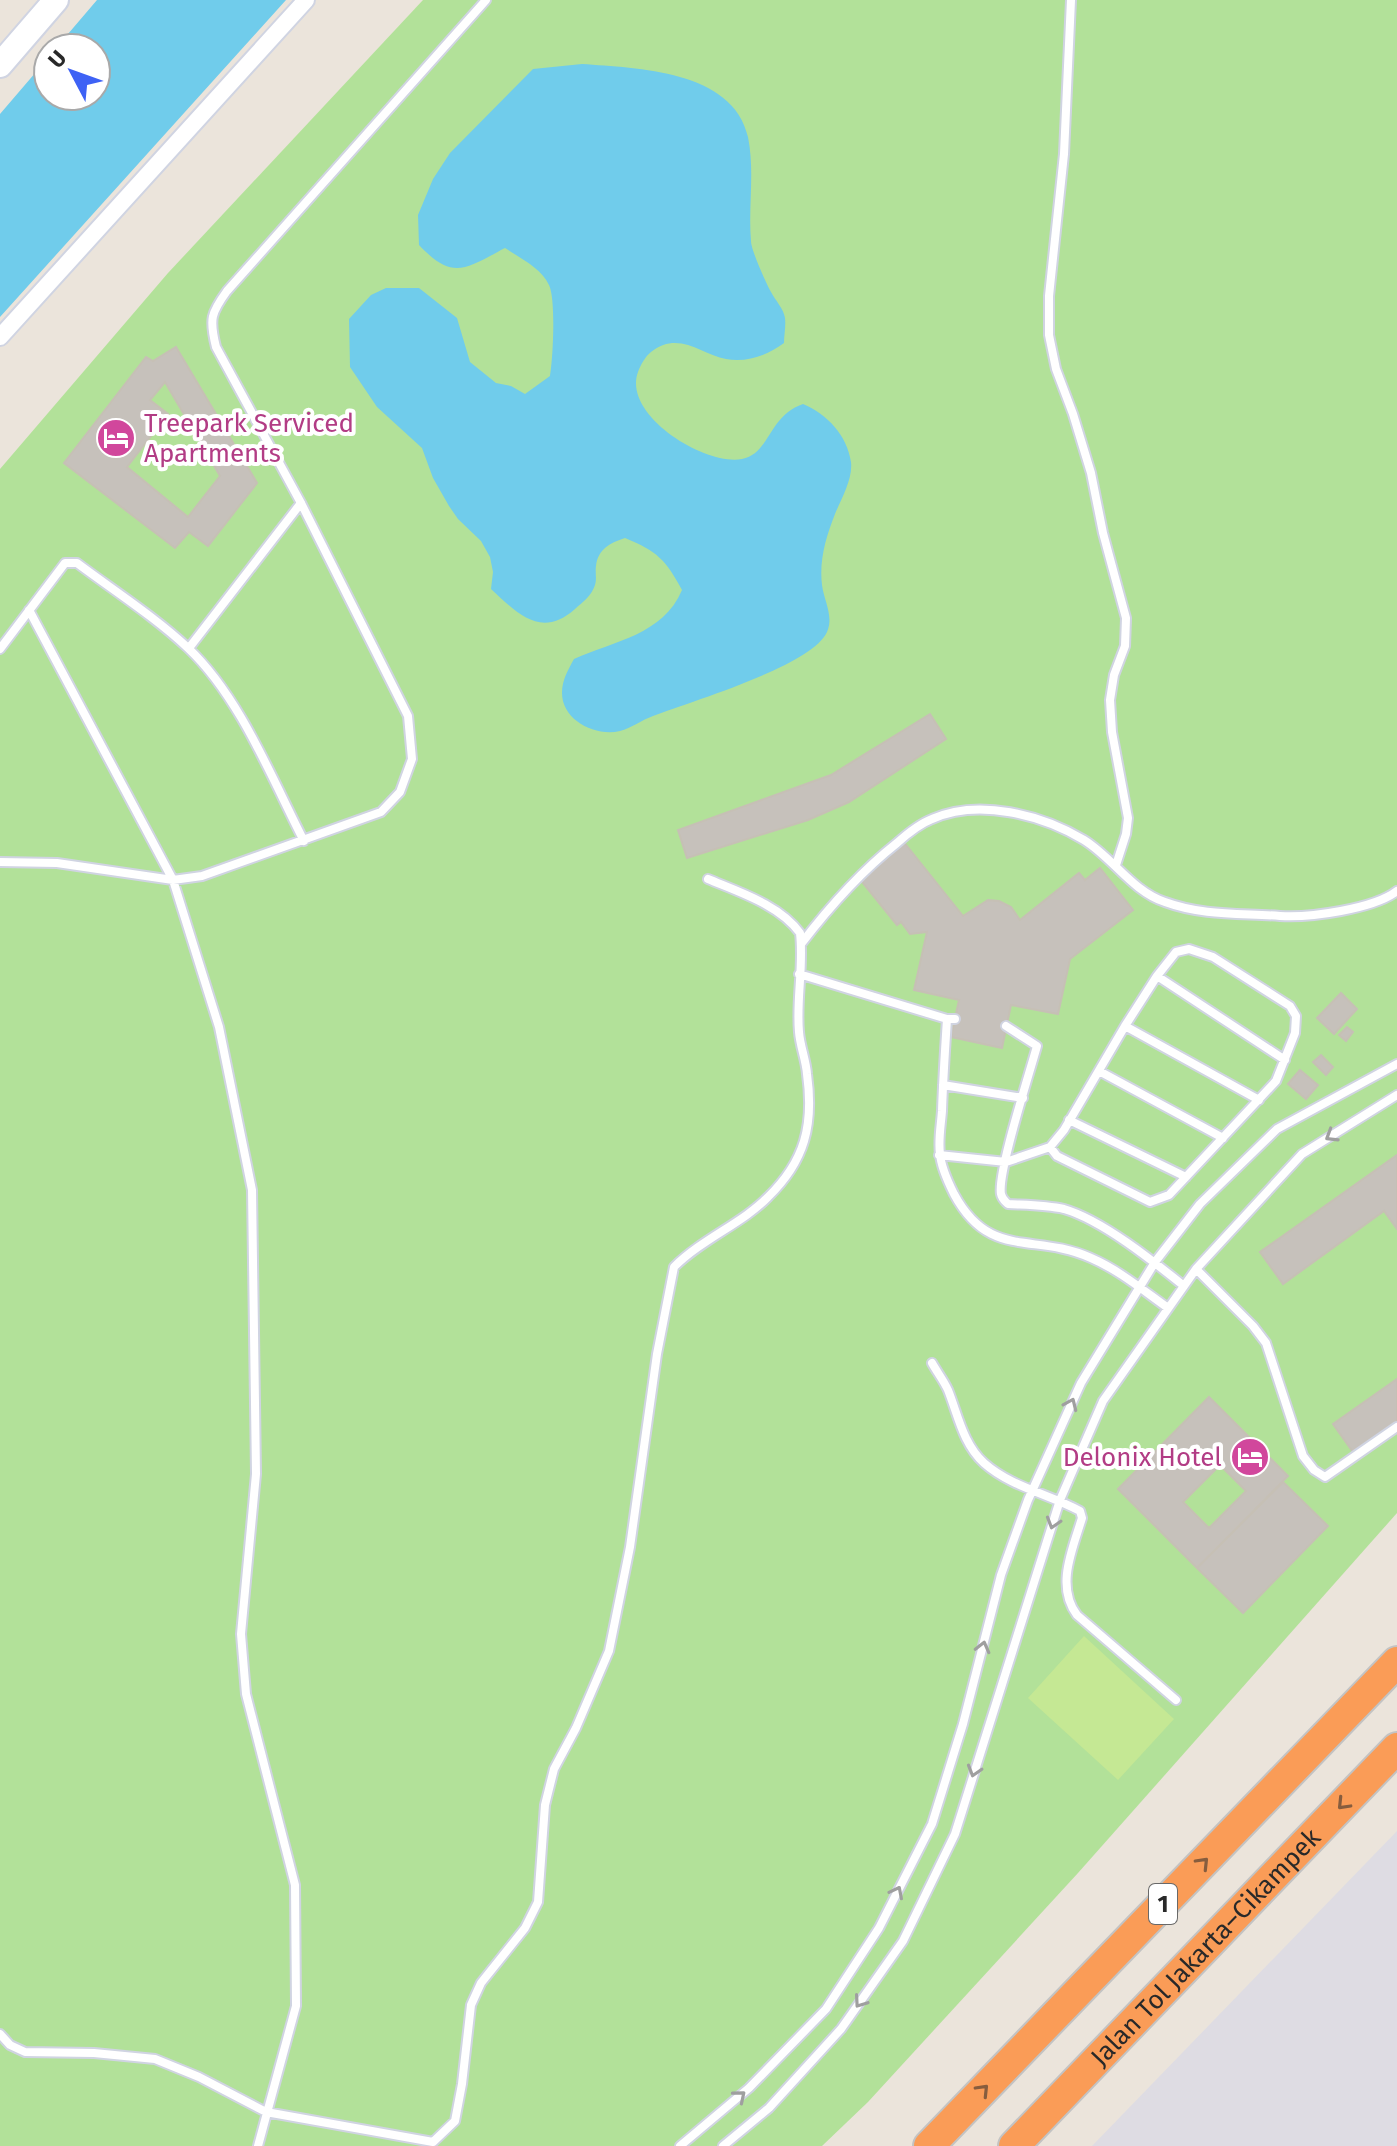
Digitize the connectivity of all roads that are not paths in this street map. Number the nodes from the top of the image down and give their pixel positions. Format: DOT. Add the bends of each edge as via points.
graph roads {
  1 [pos="56,0"];
  2 [pos="306,0"];
  3 [pos="486,0"];
  4 [pos="1071,0"];
  5 [pos="0,65"];
  6 [pos="0,337"];
  7 [pos="301,503"];
  8 [pos="29,610"];
  9 [pos="189,648"];
  10 [pos="0,649"];
  11 [pos="304,841"];
  12 [pos="0,862"];
  13 [pos="1116,865"];
  14 [pos="708,879"];
  15 [pos="173,880"];
  16 [pos="1397,891"];
  17 [pos="801,944"];
  18 [pos="799,974"];
  19 [pos="1157,976"];
  20 [pos="1006,1026"];
  21 [pos="1125,1026"];
  22 [pos="1285,1060"];
  23 [pos="1396,1067"];
  24 [pos="1099,1071"];
  25 [pos="943,1085"];
  26 [pos="1397,1095"];
  27 [pos="1023,1098"];
  28 [pos="1259,1100"];
  29 [pos="1069,1120"];
  30 [pos="1223,1138"];
  31 [pos="1050,1147"];
  32 [pos="939,1155"];
  33 [pos="1006,1162"];
  34 [pos="1186,1177"];
  35 [pos="1155,1262"];
  36 [pos="1196,1269"];
  37 [pos="1184,1286"];
  38 [pos="1140,1287"];
  39 [pos="1168,1308"];
  40 [pos="932,1363"];
  41 [pos="1397,1427"];
  42 [pos="1032,1491"];
  43 [pos="1060,1500"];
  44 [pos="1397,1662"];
  45 [pos="1176,1700"];
  46 [pos="1397,1748"];
  47 [pos="0,2034"];
  48 [pos="266,2112"];
  49 [pos="432,2144"];
  50 [pos="258,2146"];
  51 [pos="680,2146"];
  52 [pos="723,2146"];
  53 [pos="929,2146"];
  54 [pos="1014,2146"];
  1 -- 5 [label="main road"];
  2 -- 6 [label="street"];
  3 -- 7 [label="lane" via="213,310 210,326 216,347"];
  4 -- 13 [label="lane" via="1049,335 1091,473 1126,618 1125,646 1110,700 1128,818"];
  7 -- 9 [label="lane"];
  7 -- 11 [label="lane" via="408,716 412,759 400,792 381,812"];
  8 -- 9 [label="lane" via="65,563 77,563"];
  8 -- 10 [label="lane"];
  8 -- 15 [label="lane"];
  9 -- 11 [label="lane" via="237,711"];
  11 -- 15 [label="lane" via="202,876"];
  12 -- 15 [label="lane" via="57,863"];
  13 -- 16 [label="lane" via="1162,901 1202,913 1301,918 1342,911"];
  13 -- 17 [label="lane" via="1062,827 994,811 947,813 928,820 857,875"];
  14 -- 17 [label="lane" via="762,903 794,925"];
  15 -- 48 [label="lane" via="219,1027 252,1190 256,1474 241,1634 246,1694 295,1885 296,2006"];
  17 -- 18 [label="lane"];
  18 -- 25 [label="lane" via="951,1019"];
  18 -- 49 [label="lane" via="799,1033 809,1114 805,1143 792,1170 766,1200 674,1267 609,1651 554,1769 545,1805 538,1902 471,2005 455,2121"];
  19 -- 21 [label="lane"];
  19 -- 22 [label="lane"];
  19 -- 22 [label="lane" via="1176,952 1189,949 1213,957 1290,1006 1296,1016 1295,1033"];
  20 -- 27 [label="lane" via="1037,1046"];
  21 -- 24 [label="lane"];
  21 -- 28 [label="lane"];
  22 -- 28 [label="lane"];
  23 -- 35 [label="lane" via="1277,1129 1200,1204"];
  24 -- 29 [label="lane"];
  24 -- 30 [label="lane"];
  25 -- 27 [label="lane"];
  25 -- 32 [label="lane"];
  26 -- 36 [label="lane, one-way" via="1302,1154"];
  27 -- 33 [label="lane"];
  28 -- 30 [label="lane"];
  29 -- 31 [label="lane"];
  29 -- 34 [label="lane"];
  30 -- 34 [label="lane"];
  31 -- 33 [label="lane"];
  31 -- 34 [label="lane" via="1057,1156 1150,1202 1169,1195"];
  32 -- 33 [label="lane"];
  32 -- 38 [label="lane" via="950,1187 976,1226 995,1236 1055,1245 1092,1258"];
  33 -- 35 [label="lane" via="1001,1192 1008,1204 1064,1209"];
  35 -- 37 [label="lane"];
  35 -- 38 [label="lane"];
  36 -- 37 [label="lane"];
  36 -- 41 [label="lane" via="1266,1343 1303,1456 1314,1470 1325,1477"];
  37 -- 39 [label="lane"];
  38 -- 39 [label="lane"];
  42 -- 38 [label="lane, one-way" via="1081,1383"];
  39 -- 43 [label="lane" via="1103,1401"];
  40 -- 42 [label="lane" via="966,1438 984,1463"];
  42 -- 43 [label="lane"];
  51 -- 42 [label="lane, one-way" via="749,2088 826,2009 879,1928 932,1824 1001,1575"];
  43 -- 45 [label="lane" via="1080,1511 1082,1518 1066,1574 1070,1606"];
  43 -- 52 [label="lane, one-way" via="955,1834 903,1941 841,2029 769,2108"];
  53 -- 44 [label="highway, 1, one-way"];
  46 -- 54 [label="highway, Jalan Tol Jakarta–Cikampek / 1, one-way"];
  47 -- 48 [label="lane" via="25,2052 155,2059"];
  48 -- 49 [label="lane"];
  48 -- 50 [label="lane"];
}
